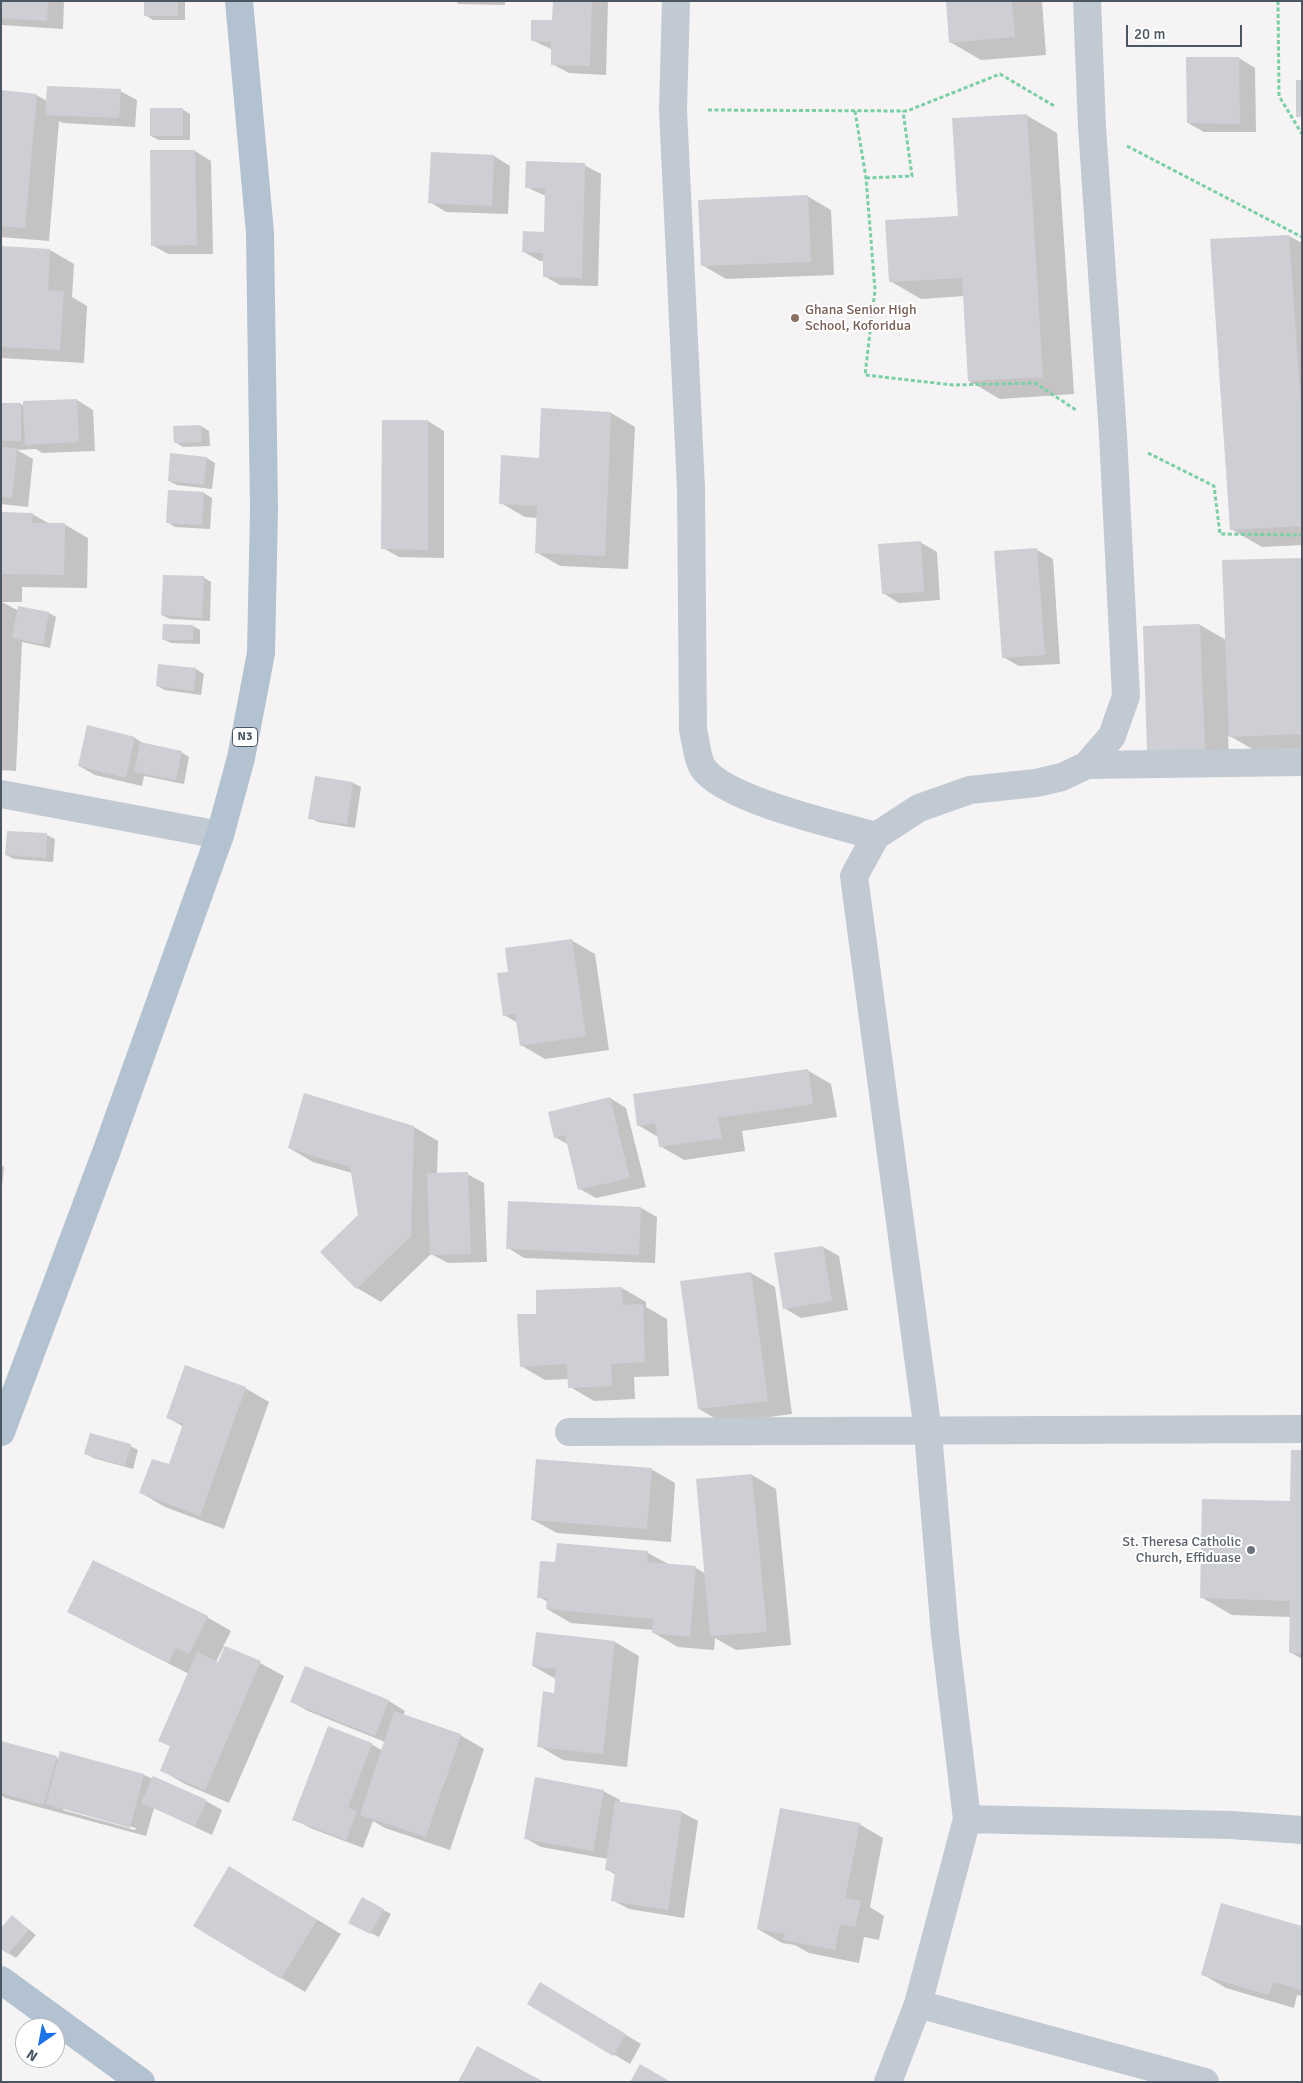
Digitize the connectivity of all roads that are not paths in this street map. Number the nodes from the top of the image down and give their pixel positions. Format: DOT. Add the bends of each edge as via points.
graph roads {
  1 [pos="239,1"];
  2 [pos="676,1"];
  3 [pos="1086,1"];
  4 [pos="1302,762"];
  5 [pos="1087,765"];
  6 [pos="1,794"];
  7 [pos="220,835"];
  8 [pos="876,836"];
  9 [pos="1302,1429"];
  10 [pos="1,1432"];
  11 [pos="569,1432"];
  12 [pos="928,1432"];
  13 [pos="967,1819"];
  14 [pos="1302,1830"];
  15 [pos="1,1980"];
  16 [pos="918,2004"];
  17 [pos="141,2082"];
  18 [pos="888,2082"];
  19 [pos="1205,2082"];
  1 -- 7 [label="main road, N3" via="260,233 264,509 260,653 242,758"];
  2 -- 8 [label="street" via="673,110 691,488 693,730 702,767 720,783 760,802"];
  3 -- 5 [label="street" via="1126,696 1112,736"];
  4 -- 5 [label="street"];
  5 -- 8 [label="street" via="1062,777 1036,783 970,790 919,808"];
  6 -- 7 [label="street"];
  7 -- 10 [label="main road, N3"];
  8 -- 12 [label="street" via="854,876"];
  9 -- 12 [label="street"];
  11 -- 12 [label="street"];
  12 -- 13 [label="street" via="946,1636"];
  13 -- 14 [label="street" via="1231,1825"];
  13 -- 16 [label="street"];
  15 -- 17 [label="main road"];
  16 -- 18 [label="street"];
  16 -- 19 [label="street"];
}
